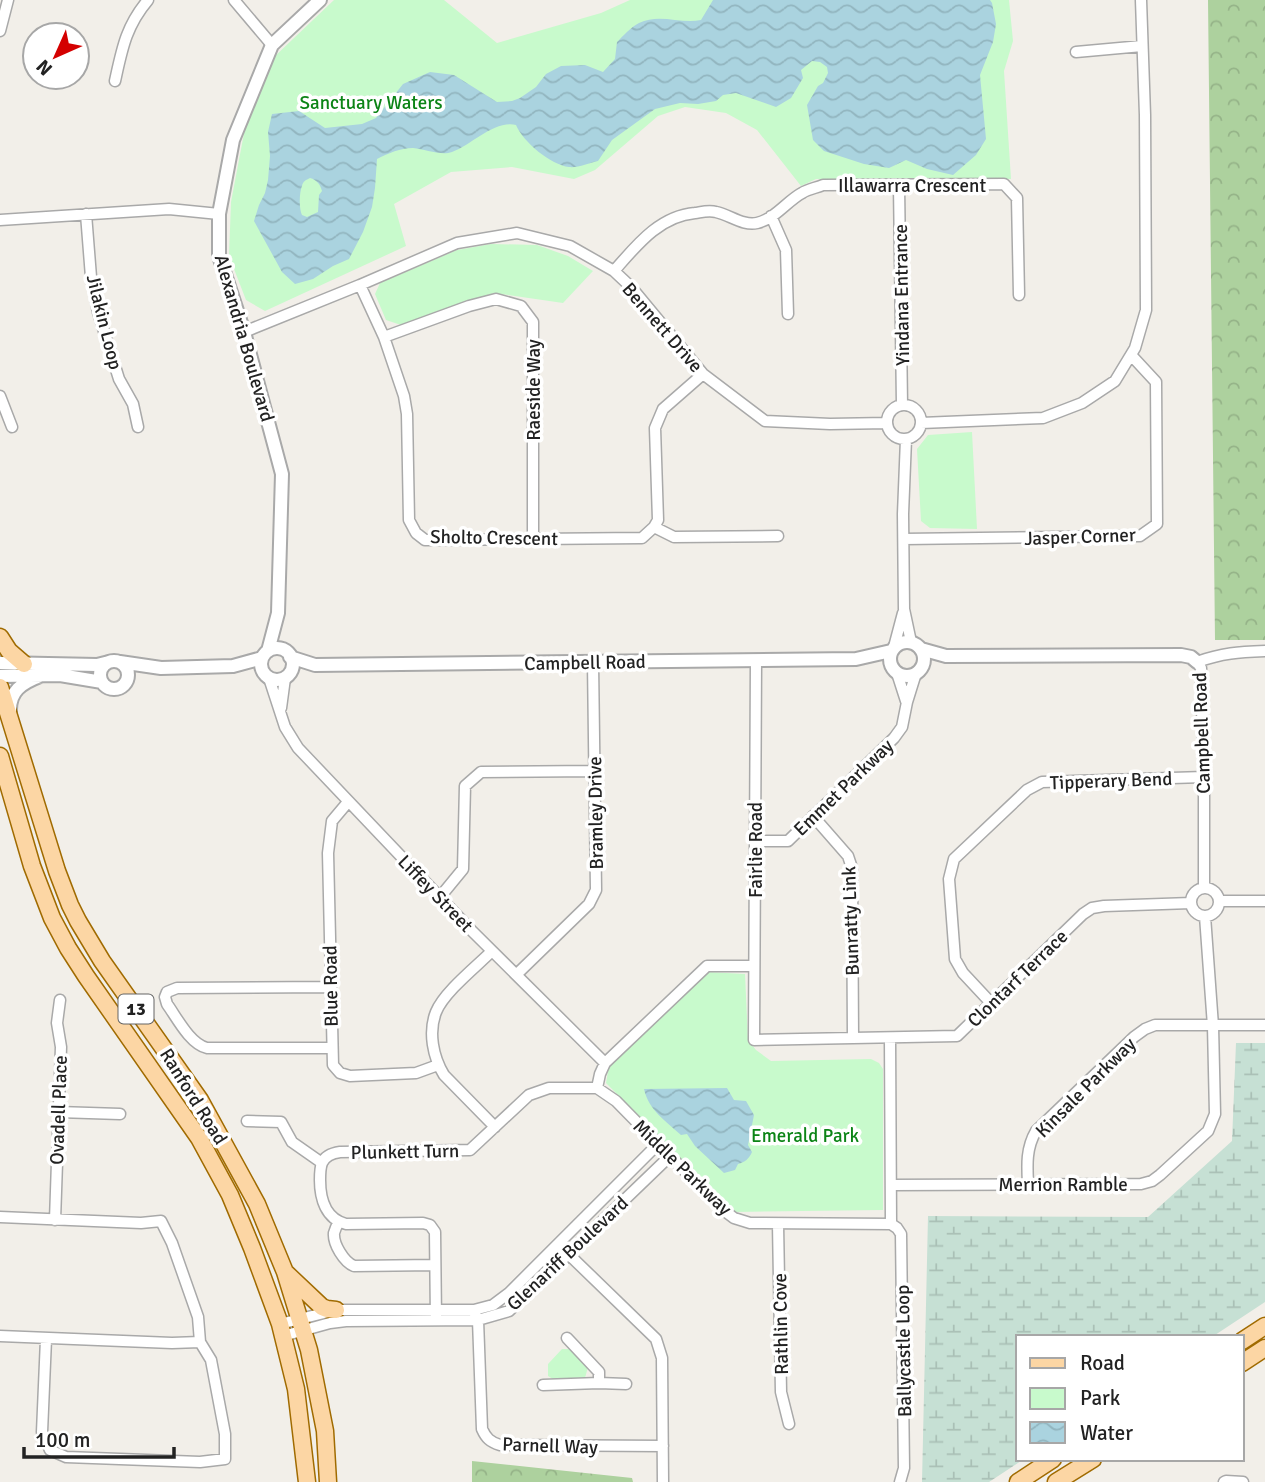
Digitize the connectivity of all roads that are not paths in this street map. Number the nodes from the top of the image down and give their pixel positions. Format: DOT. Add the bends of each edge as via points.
graph roads {
  1 [pos="8,0"];
  2 [pos="148,0"];
  3 [pos="234,0"];
  4 [pos="320,0"];
  5 [pos="1141,0"];
  6 [pos="0,31"];
  7 [pos="272,45"];
  8 [pos="1142,46"];
  9 [pos="1076,52"];
  10 [pos="115,81"];
  11 [pos="899,185"];
  12 [pos="86,214"];
  13 [pos="219,214"];
  14 [pos="771,216"];
  15 [pos="0,220"];
  16 [pos="614,271"];
  17 [pos="360,285"];
  18 [pos="1019,295"];
  19 [pos="788,314"];
  20 [pos="244,332"];
  21 [pos="384,337"];
  22 [pos="1131,355"];
  23 [pos="703,374"];
  24 [pos="0,396"];
  25 [pos="902,405"];
  26 [pos="887,423"];
  27 [pos="921,423"];
  28 [pos="138,427"];
  29 [pos="12,428"];
  30 [pos="906,439"];
  31 [pos="654,527"];
  32 [pos="778,536"];
  33 [pos="533,538"];
  34 [pos="904,539"];
  35 [pos="904,609"];
  36 [pos="277,620"];
  37 [pos="0,637"];
  38 [pos="916,646"];
  39 [pos="893,649"];
  40 [pos="1265,651"];
  41 [pos="265,654"];
  42 [pos="287,654"];
  43 [pos="946,656"];
  44 [pos="856,659"];
  45 [pos="756,660"];
  46 [pos="114,662"];
  47 [pos="593,662"];
  48 [pos="1198,662"];
  49 [pos="0,663"];
  50 [pos="24,664"];
  51 [pos="315,665"];
  52 [pos="233,666"];
  53 [pos="161,668"];
  54 [pos="895,670"];
  55 [pos="919,670"];
  56 [pos="44,675"];
  57 [pos="0,676"];
  58 [pos="286,676"];
  59 [pos="267,677"];
  60 [pos="102,682"];
  61 [pos="125,682"];
  62 [pos="0,687"];
  63 [pos="907,702"];
  64 [pos="280,712"];
  65 [pos="10,721"];
  66 [pos="0,756"];
  67 [pos="595,771"];
  68 [pos="1204,778"];
  69 [pos="348,803"];
  70 [pos="813,816"];
  71 [pos="755,841"];
  72 [pos="1204,888"];
  73 [pos="440,897"];
  74 [pos="1219,901"];
  75 [pos="1265,901"];
  76 [pos="1191,903"];
  77 [pos="1205,916"];
  78 [pos="492,951"];
  79 [pos="754,965"];
  80 [pos="517,974"];
  81 [pos="331,987"];
  82 [pos="60,1000"];
  83 [pos="991,1003"];
  84 [pos="1265,1025"];
  85 [pos="1213,1026"];
  86 [pos="853,1038"];
  87 [pos="890,1038"];
  88 [pos="754,1040"];
  89 [pos="331,1048"];
  90 [pos="605,1063"];
  91 [pos="438,1065"];
  92 [pos="597,1088"];
  93 [pos="58,1112"];
  94 [pos="120,1114"];
  95 [pos="247,1121"];
  96 [pos="495,1127"];
  97 [pos="658,1144"];
  98 [pos="670,1156"];
  99 [pos="322,1163"];
  100 [pos="1027,1184"];
  101 [pos="891,1185"];
  102 [pos="0,1217"];
  103 [pos="55,1220"];
  104 [pos="339,1222"];
  105 [pos="778,1224"];
  106 [pos="891,1224"];
  107 [pos="558,1244"];
  108 [pos="569,1254"];
  109 [pos="435,1265"];
  110 [pos="285,1272"];
  111 [pos="336,1310"];
  112 [pos="436,1315"];
  113 [pos="476,1315"];
  114 [pos="301,1325"];
  115 [pos="1265,1326"];
  116 [pos="281,1330"];
  117 [pos="0,1336"];
  118 [pos="567,1338"];
  119 [pos="46,1339"];
  120 [pos="1244,1340"];
  121 [pos="200,1342"];
  122 [pos="1265,1348"];
  123 [pos="1244,1362"];
  124 [pos="599,1383"];
  125 [pos="626,1384"];
  126 [pos="542,1385"];
  127 [pos="789,1424"];
  128 [pos="663,1447"];
  129 [pos="1051,1461"];
  130 [pos="1090,1461"];
  131 [pos="307,1482"];
  132 [pos="328,1482"];
  133 [pos="663,1482"];
  134 [pos="900,1482"];
  135 [pos="1018,1482"];
  136 [pos="1056,1482"];
  137 [pos="1224,1482"];
  138 [pos="1243,1482"];
  1 -- 6 [label="street"];
  2 -- 10 [label="street" via="128,30"];
  3 -- 7 [label="street"];
  4 -- 7 [label="street, Alexandria Boulevard"];
  5 -- 8 [label="street"];
  7 -- 13 [label="street, Alexandria Boulevard" via="233,140"];
  8 -- 9 [label="street"];
  8 -- 22 [label="street" via="1146,310"];
  11 -- 14 [label="street, Illawarra Crescent" via="822,185 802,193"];
  11 -- 18 [label="street, Illawarra Crescent" via="1004,184 1017,198"];
  11 -- 25 [label="street, Yindana Entrance"];
  12 -- 13 [label="street" via="169,209"];
  12 -- 15 [label="street"];
  12 -- 28 [label="street, Jilakin Loop" via="98,312"];
  13 -- 20 [label="street, Alexandria Boulevard" via="219,256"];
  14 -- 16 [label="street, Illawarra Crescent" via="747,224 712,211 682,214 658,226"];
  14 -- 19 [label="street" via="786,250"];
  16 -- 17 [label="street, Bennett Drive" via="570,246 517,233 457,243"];
  16 -- 23 [label="street, Bennett Drive"];
  17 -- 20 [label="street, Bennett Drive"];
  17 -- 21 [label="street, Sholto Crescent"];
  20 -- 36 [label="street, Alexandria Boulevard" via="282,474"];
  21 -- 33 [label="street, Sholto Crescent" via="407,414 410,520 416,533 425,540"];
  21 -- 33 [label="street, Raeside Way" via="496,299 521,306 533,322"];
  22 -- 27 [label="street" via="1115,381 1082,403 1043,418"];
  22 -- 34 [label="street, Jasper Corner" via="1156,382 1157,524 1140,536"];
  23 -- 26 [label="street, Bennett Drive" via="765,421"];
  23 -- 31 [label="street" via="663,409 655,428 658,520"];
  24 -- 29 [label="street"];
  25 -- 26 [label="street" via="893,408"];
  25 -- 27 [label="street" via="918,412"];
  26 -- 30 [label="street" via="894,436"];
  27 -- 30 [label="street" via="916,434"];
  30 -- 34 [label="street"];
  31 -- 32 [label="street" via="674,537"];
  31 -- 33 [label="street, Sholto Crescent" via="642,538"];
  34 -- 35 [label="street"];
  35 -- 38 [label="street"];
  35 -- 39 [label="street"];
  36 -- 41 [label="street, Alexandria Boulevard"];
  36 -- 42 [label="street, Alexandria Boulevard"];
  37 -- 50 [label="main road"];
  38 -- 39 [label="street, Campbell Road" via="899,643"];
  38 -- 43 [label="street, Campbell Road"];
  38 -- 55 [label="street" via="923,655"];
  39 -- 44 [label="street, Campbell Road"];
  39 -- 54 [label="street" via="890,663"];
  40 -- 48 [label="street" via="1233,652"];
  41 -- 42 [label="street, Campbell Road" via="276,649"];
  41 -- 52 [label="street, Campbell Road"];
  41 -- 59 [label="street" via="261,666"];
  42 -- 51 [label="street, Campbell Road"];
  42 -- 58 [label="street" via="292,665"];
  43 -- 48 [label="street, Campbell Road" via="1181,655"];
  43 -- 55 [label="street, Campbell Road"];
  44 -- 45 [label="street, Campbell Road"];
  44 -- 54 [label="street, Campbell Road"];
  45 -- 47 [label="street, Campbell Road"];
  45 -- 71 [label="street, Fairlie Road"];
  46 -- 50 [label="street, Campbell Road"];
  46 -- 53 [label="street, Campbell Road"];
  46 -- 60 [label="street" via="102,668"];
  46 -- 61 [label="street" via="124,665 128,673"];
  47 -- 51 [label="street, Campbell Road"];
  47 -- 67 [label="street, Bramley Drive"];
  48 -- 68 [label="street, Campbell Road"];
  49 -- 50 [label="street, Campbell Road"];
  51 -- 58 [label="street, Campbell Road"];
  52 -- 53 [label="street, Campbell Road"];
  52 -- 59 [label="street, Campbell Road"];
  53 -- 61 [label="street, Campbell Road"];
  54 -- 55 [label="street, Campbell Road" via="908,676"];
  54 -- 63 [label="street"];
  55 -- 63 [label="street, Emmet Parkway"];
  56 -- 57 [label="street"];
  56 -- 60 [label="street"];
  56 -- 65 [label="street" via="12,696"];
  58 -- 59 [label="street, Campbell Road" via="280,680"];
  58 -- 64 [label="street"];
  59 -- 64 [label="street, Liffey Street"];
  60 -- 61 [label="street" via="114,689"];
  62 -- 65 [label="main road, Ranford Road / 13"];
  63 -- 70 [label="street, Emmet Parkway" via="902,727 894,738"];
  64 -- 69 [label="street, Liffey Street" via="298,748"];
  65 -- 110 [label="main road, Ranford Road / 13" via="70,905 103,961 200,1100 257,1204"];
  66 -- 116 [label="main road, Ranford Road / 13" via="52,918 86,976 199,1138 230,1195"];
  67 -- 73 [label="street" via="481,772 464,786 463,869"];
  67 -- 80 [label="street, Bramley Drive" via="596,890 589,904"];
  68 -- 72 [label="street, Campbell Road"];
  68 -- 83 [label="street, Tipperary Bend" via="1042,782 1027,790 954,859 949,879 955,959"];
  69 -- 73 [label="street, Liffey Street"];
  69 -- 81 [label="street, Blue Road" via="330,828"];
  70 -- 71 [label="street, Emmet Parkway" via="788,841"];
  70 -- 86 [label="street, Bunratty Link" via="848,856 852,868"];
  71 -- 79 [label="street, Fairlie Road"];
  72 -- 74 [label="street" via="1214,891"];
  72 -- 76 [label="street" via="1194,893"];
  73 -- 78 [label="street, Liffey Street"];
  74 -- 75 [label="street"];
  74 -- 77 [label="street" via="1215,911"];
  76 -- 77 [label="street" via="1194,911"];
  76 -- 83 [label="street, Clontarf Terrace" via="1092,908"];
  77 -- 85 [label="street, Merrion Ramble"];
  78 -- 80 [label="street, Liffey Street"];
  78 -- 91 [label="street" via="437,1010 432,1030"];
  79 -- 88 [label="street, Fairlie Road"];
  79 -- 90 [label="street" via="707,966"];
  80 -- 90 [label="street, Liffey Street"];
  81 -- 89 [label="street, Blue Road"];
  81 -- 89 [label="street" via="177,988 165,997 200,1047"];
  82 -- 93 [label="street, Ovadell Place"];
  83 -- 87 [label="street, Clontarf Terrace" via="957,1036"];
  84 -- 85 [label="street, Kinsale Parkway"];
  85 -- 100 [label="street, Kinsale Parkway" via="1155,1025 1135,1037 1036,1131 1027,1151"];
  85 -- 100 [label="street, Merrion Ramble" via="1213,1122 1160,1175 1141,1184"];
  86 -- 87 [label="street, Clontarf Terrace"];
  86 -- 88 [label="street, Clontarf Terrace"];
  87 -- 101 [label="street"];
  89 -- 91 [label="street, Blue Road" via="332,1065 350,1076 416,1073"];
  90 -- 92 [label="street"];
  91 -- 96 [label="street"];
  92 -- 96 [label="street, Plunkett Turn" via="537,1091"];
  92 -- 97 [label="street, Middle Parkway"];
  93 -- 94 [label="street"];
  93 -- 103 [label="street, Ovadell Place"];
  95 -- 99 [label="street" via="281,1122 292,1142"];
  96 -- 99 [label="street, Plunkett Turn" via="470,1150 340,1152"];
  97 -- 98 [label="street, Middle Parkway"];
  97 -- 107 [label="street, Glenariff Boulevard"];
  98 -- 105 [label="street, Middle Parkway" via="734,1218"];
  98 -- 108 [label="street, Glenariff Boulevard"];
  99 -- 104 [label="street" via="322,1198 329,1214"];
  100 -- 101 [label="street, Merrion Ramble"];
  101 -- 106 [label="street"];
  102 -- 103 [label="street"];
  103 -- 121 [label="street" via="161,1221 198,1317"];
  104 -- 109 [label="street" via="427,1224 435,1232"];
  104 -- 109 [label="street" via="334,1238 348,1264"];
  105 -- 106 [label="street, Middle Parkway"];
  105 -- 127 [label="street, Rathlin Cove" via="782,1392"];
  106 -- 134 [label="street, Ballycastle Loop" via="901,1234 904,1468"];
  107 -- 108 [label="street"];
  107 -- 113 [label="street, Glenariff Boulevard" via="509,1293"];
  108 -- 113 [label="street, Glenariff Boulevard" via="509,1311"];
  108 -- 128 [label="street" via="656,1339 663,1358"];
  109 -- 112 [label="street"];
  110 -- 111 [label="main road" via="322,1307"];
  110 -- 114 [label="main road, Ranford Road / 13"];
  111 -- 112 [label="street, Glenariff Boulevard"];
  111 -- 114 [label="street, Glenariff Boulevard"];
  112 -- 113 [label="street, Glenariff Boulevard"];
  112 -- 114 [label="street, Glenariff Boulevard"];
  113 -- 128 [label="street, Parnell Way" via="482,1429 492,1443"];
  114 -- 116 [label="street, Glenariff Boulevard"];
  114 -- 132 [label="main road, Ranford Road / 13" via="325,1431"];
  115 -- 120 [label="main road"];
  116 -- 131 [label="main road, Ranford Road / 13" via="296,1389"];
  117 -- 119 [label="street"];
  118 -- 124 [label="street" via="599,1372"];
  119 -- 121 [label="street"];
  119 -- 121 [label="street" via="42,1432 50,1450 66,1457 200,1462 225,1459 225,1434 211,1360"];
  122 -- 123 [label="main road"];
  124 -- 125 [label="street"];
  124 -- 126 [label="street"];
  128 -- 133 [label="street"];
  129 -- 135 [label="main road"];
  130 -- 136 [label="main road"];
  137 -- 138 [label="street"];
}
